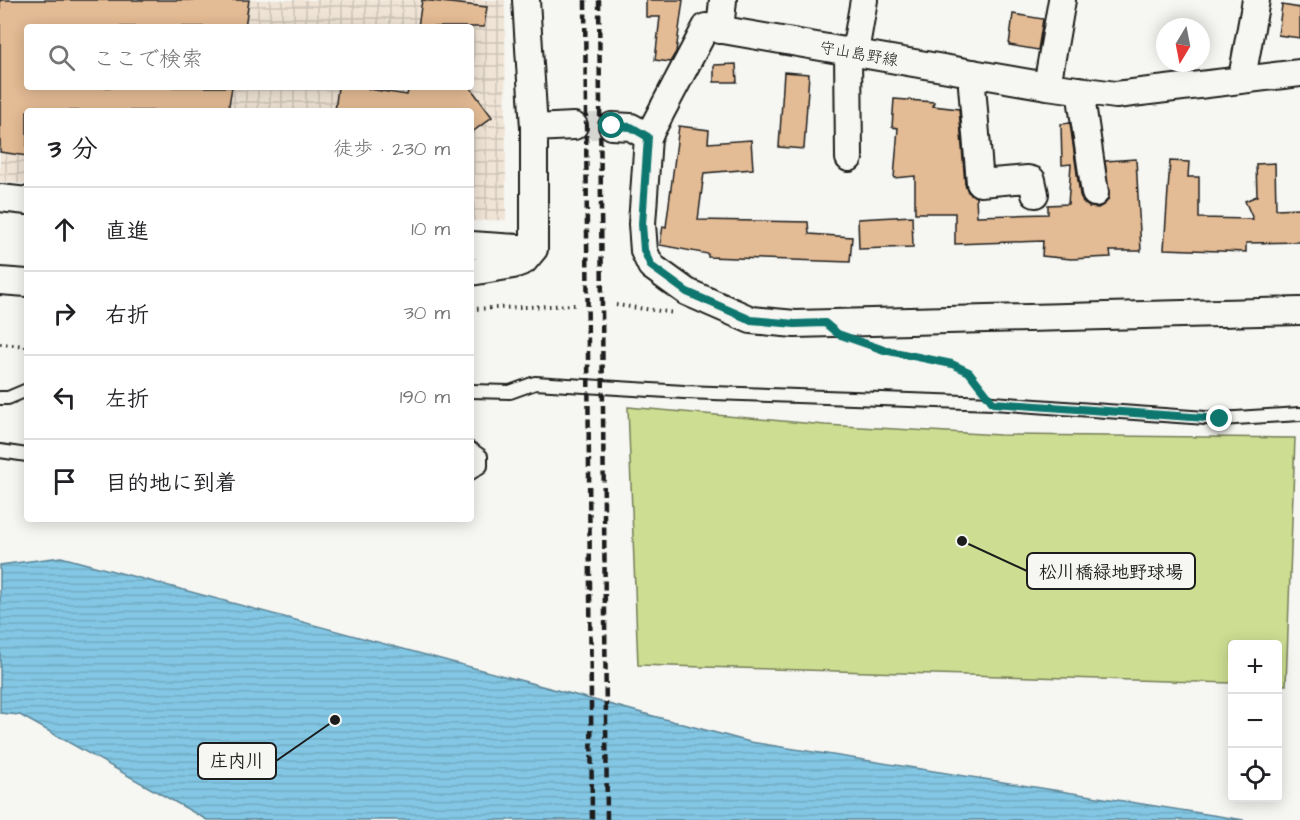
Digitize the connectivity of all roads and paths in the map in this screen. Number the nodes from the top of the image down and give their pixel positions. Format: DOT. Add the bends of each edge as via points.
graph roads {
  1 [pos="526,0"];
  2 [pos="723,0"];
  3 [pos="864,0"];
  4 [pos="1062,0"];
  5 [pos="1256,0"];
  6 [pos="720,30"];
  7 [pos="851,52"];
  8 [pos="1300,73"];
  9 [pos="974,74"];
  10 [pos="1242,78"];
  11 [pos="1047,86"];
  12 [pos="1080,90"];
  13 [pos="574,126"];
  14 [pos="612,126"];
  15 [pos="534,128"];
  16 [pos="648,137"];
  17 [pos="849,158"];
  18 [pos="1095,193"];
  19 [pos="1035,194"];
  20 [pos="0,198"];
  21 [pos="24,201"];
  22 [pos="474,245"];
  23 [pos="534,249"];
  24 [pos="474,272"];
  25 [pos="0,281"];
  26 [pos="24,283"];
  27 [pos="576,305"];
  28 [pos="474,309"];
  29 [pos="1300,311"];
  30 [pos="0,344"];
  31 [pos="24,346"];
  32 [pos="873,346"];
  33 [pos="24,391"];
  34 [pos="474,391"];
  35 [pos="0,398"];
  36 [pos="993,403"];
  37 [pos="1300,414"];
  38 [pos="474,450"];
  39 [pos="0,451"];
  40 [pos="24,455"];
  41 [pos="474,471"];
  1 -- 15 [label="street"];
  2 -- 6 [label="street"];
  3 -- 7 [label="street"];
  4 -- 11 [label="street"];
  5 -- 10 [label="street"];
  6 -- 7 [label="street, 守山島野線"];
  6 -- 16 [label="street" via="706,27"];
  7 -- 9 [label="street, 守山島野線"];
  7 -- 17 [label="street"];
  8 -- 10 [label="street, 守山島野線"];
  9 -- 11 [label="street, 守山島野線"];
  9 -- 19 [label="street" via="981,183 1028,179 1032,180"];
  10 -- 12 [label="street, 守山島野線" via="1116,95"];
  11 -- 12 [label="street, 守山島野線"];
  12 -- 18 [label="street"];
  13 -- 15 [label="street"];
  14 -- 16 [label="street" via="631,127"];
  15 -- 23 [label="street"];
  16 -- 29 [label="street" via="642,224 644,250 651,266 687,292 751,320 795,324"];
  20 -- 21 [label="street"];
  22 -- 23 [label="street"];
  23 -- 24 [label="street" via="524,261"];
  25 -- 26 [label="street"];
  27 -- 28 [label="path"];
  30 -- 31 [label="path"];
  32 -- 36 [label="path" via="952,364 969,372"];
  33 -- 35 [label="lane"];
  34 -- 36 [label="lane" via="510,392 535,383"];
  36 -- 37 [label="lane" via="1220,419"];
  38 -- 41 [label="lane" via="481,456 481,466"];
  39 -- 40 [label="lane"];
}
